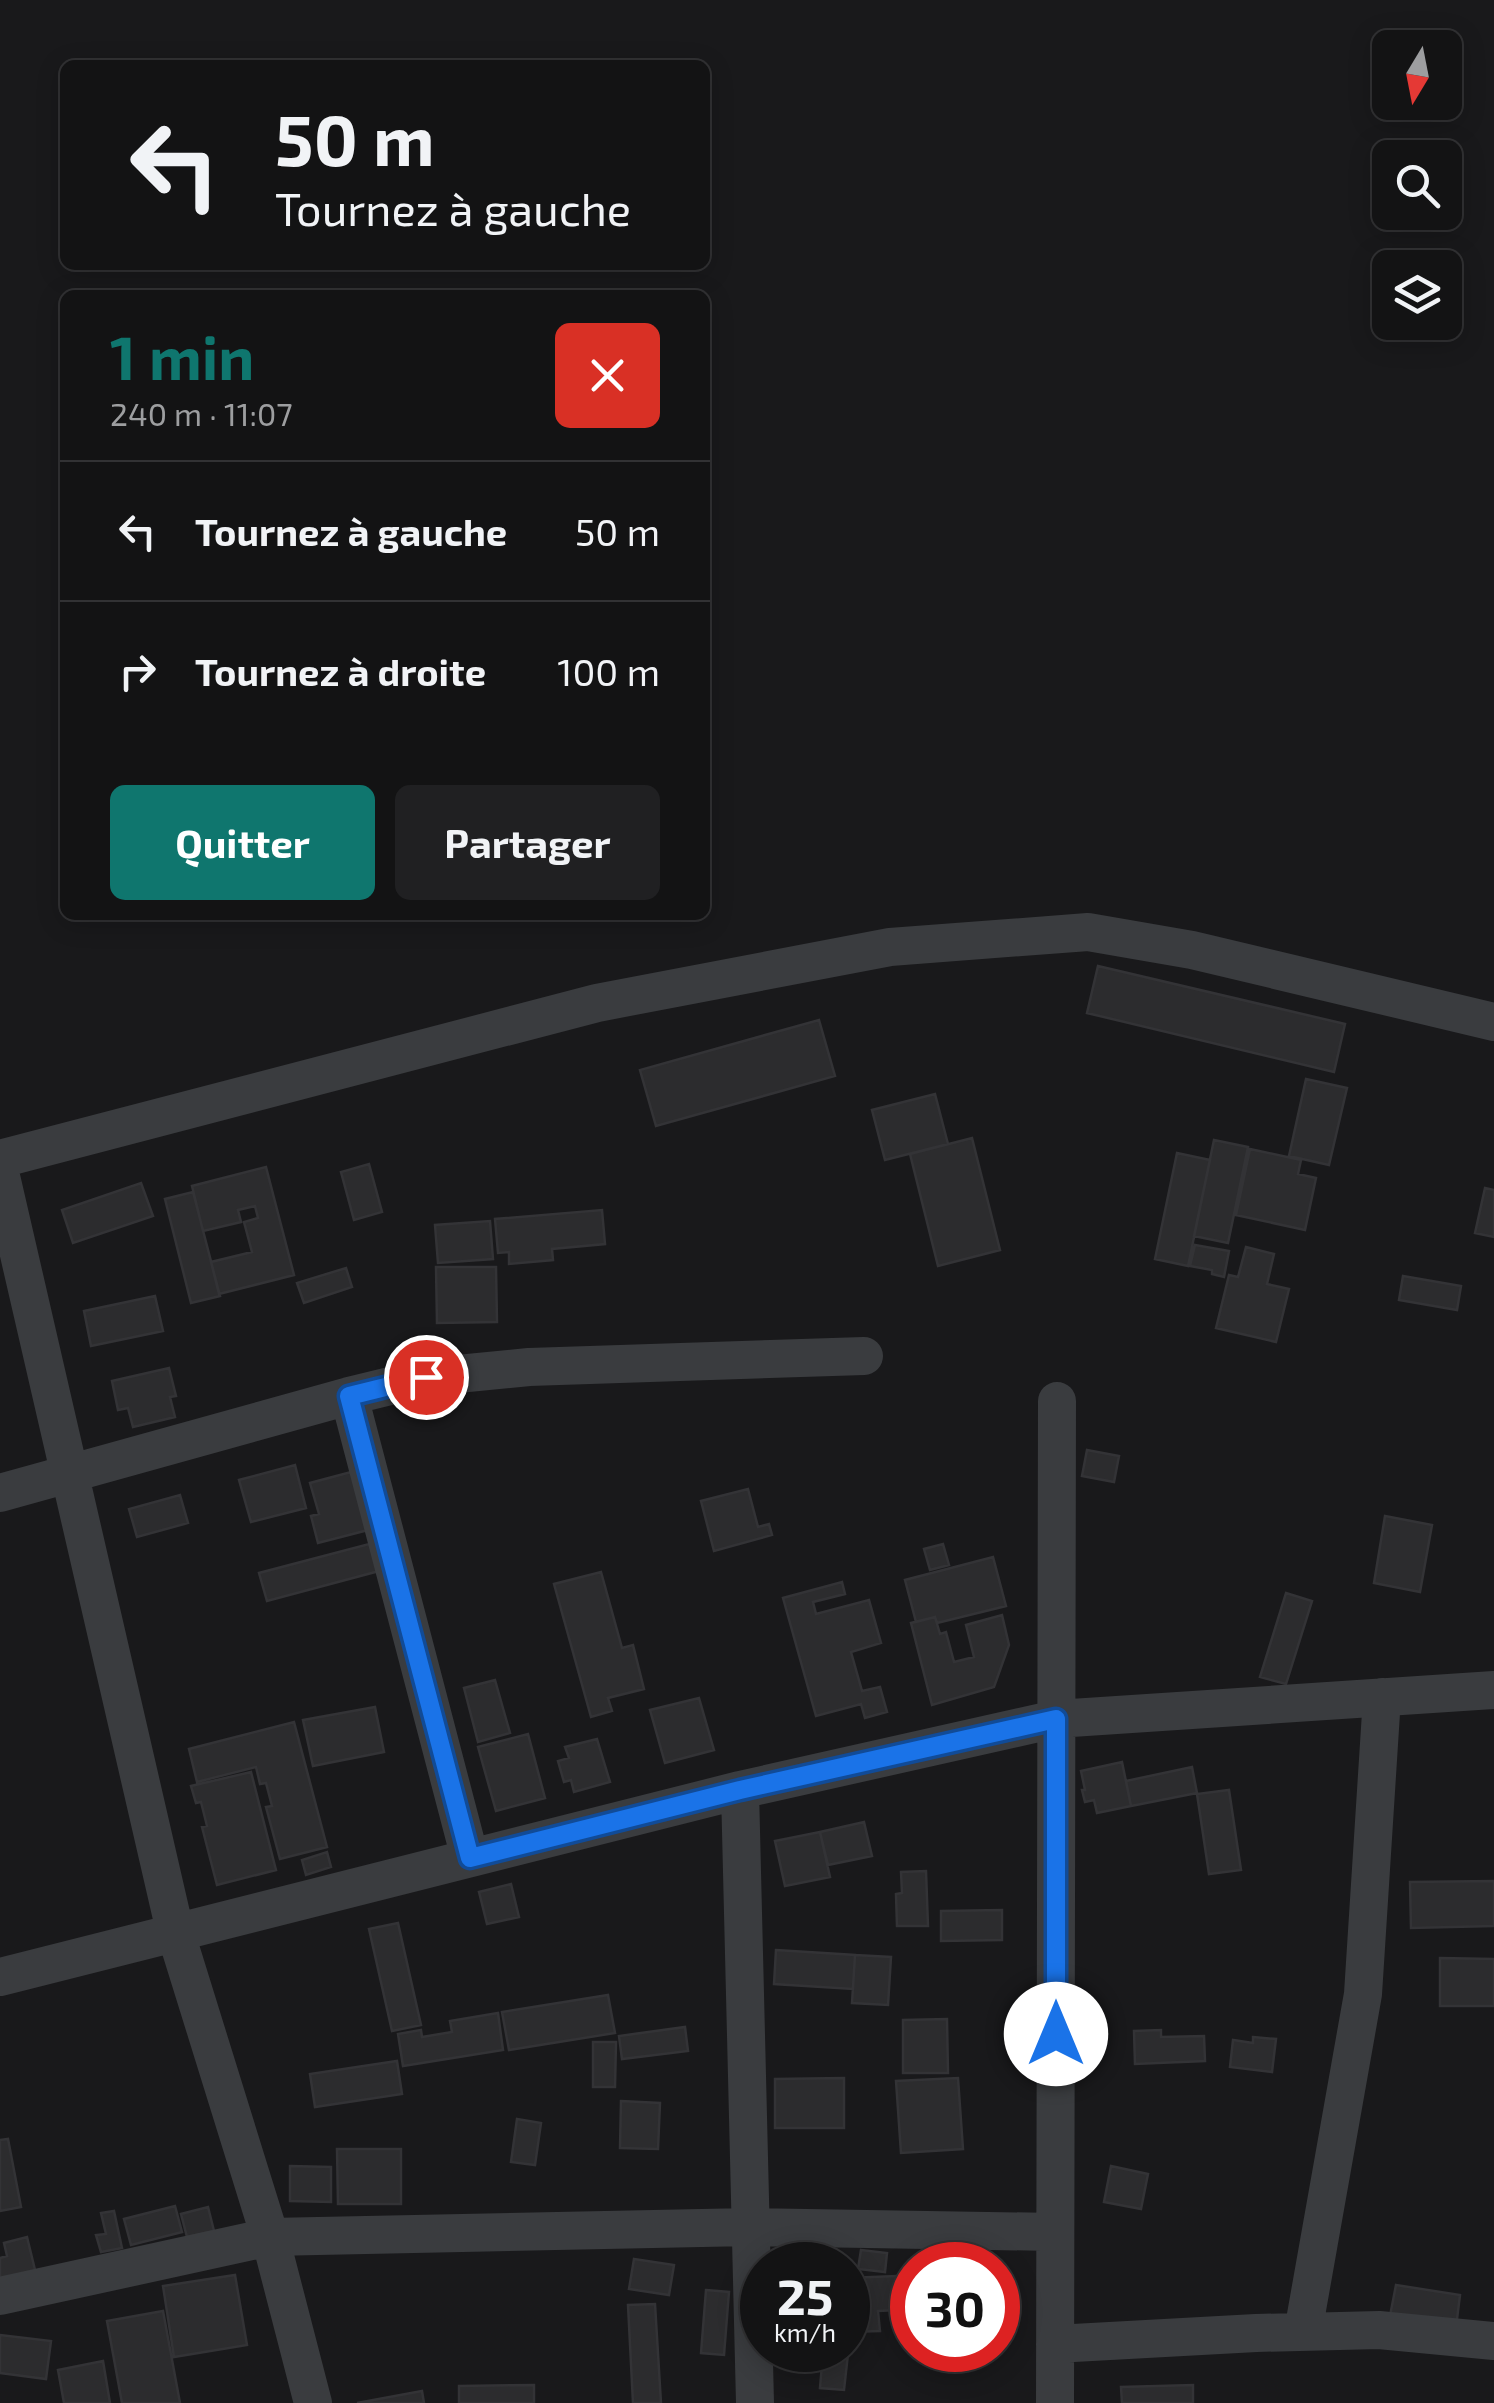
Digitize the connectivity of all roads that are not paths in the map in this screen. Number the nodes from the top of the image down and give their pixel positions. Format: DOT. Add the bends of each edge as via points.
graph roads {
  1 [pos="1494,1022"];
  2 [pos="0,1159"];
  3 [pos="0,1172"];
  4 [pos="864,1356"];
  5 [pos="349,1396"];
  6 [pos="1056,1401"];
  7 [pos="69,1474"];
  8 [pos="0,1494"];
  9 [pos="1494,1690"];
  10 [pos="1382,1697"];
  11 [pos="1056,1719"];
  12 [pos="740,1790"];
  13 [pos="470,1858"];
  14 [pos="175,1931"];
  15 [pos="0,1978"];
  16 [pos="750,2226"];
  17 [pos="1055,2232"];
  18 [pos="270,2236"];
  19 [pos="0,2296"];
  20 [pos="1303,2332"];
  21 [pos="1494,2341"];
  22 [pos="1055,2344"];
  23 [pos="313,2403"];
  24 [pos="755,2403"];
  25 [pos="1055,2403"];
  1 -- 2 [label="street" via="1088,932 890,946 598,1002"];
  3 -- 7 [label="street"];
  4 -- 5 [label="street" via="513,1368 426,1377"];
  5 -- 7 [label="street"];
  5 -- 13 [label="street"];
  6 -- 11 [label="street"];
  7 -- 8 [label="street"];
  7 -- 14 [label="street"];
  9 -- 10 [label="street"];
  10 -- 11 [label="street"];
  10 -- 20 [label="street" via="1363,1994"];
  11 -- 12 [label="street"];
  11 -- 17 [label="street"];
  12 -- 13 [label="street"];
  12 -- 16 [label="street"];
  13 -- 14 [label="street"];
  14 -- 15 [label="street"];
  14 -- 18 [label="street"];
  16 -- 17 [label="street"];
  16 -- 18 [label="street"];
  16 -- 24 [label="street"];
  17 -- 22 [label="street"];
  18 -- 19 [label="street"];
  18 -- 23 [label="street"];
  20 -- 21 [label="street" via="1378,2330"];
  20 -- 22 [label="street"];
  22 -- 25 [label="street"];
}
